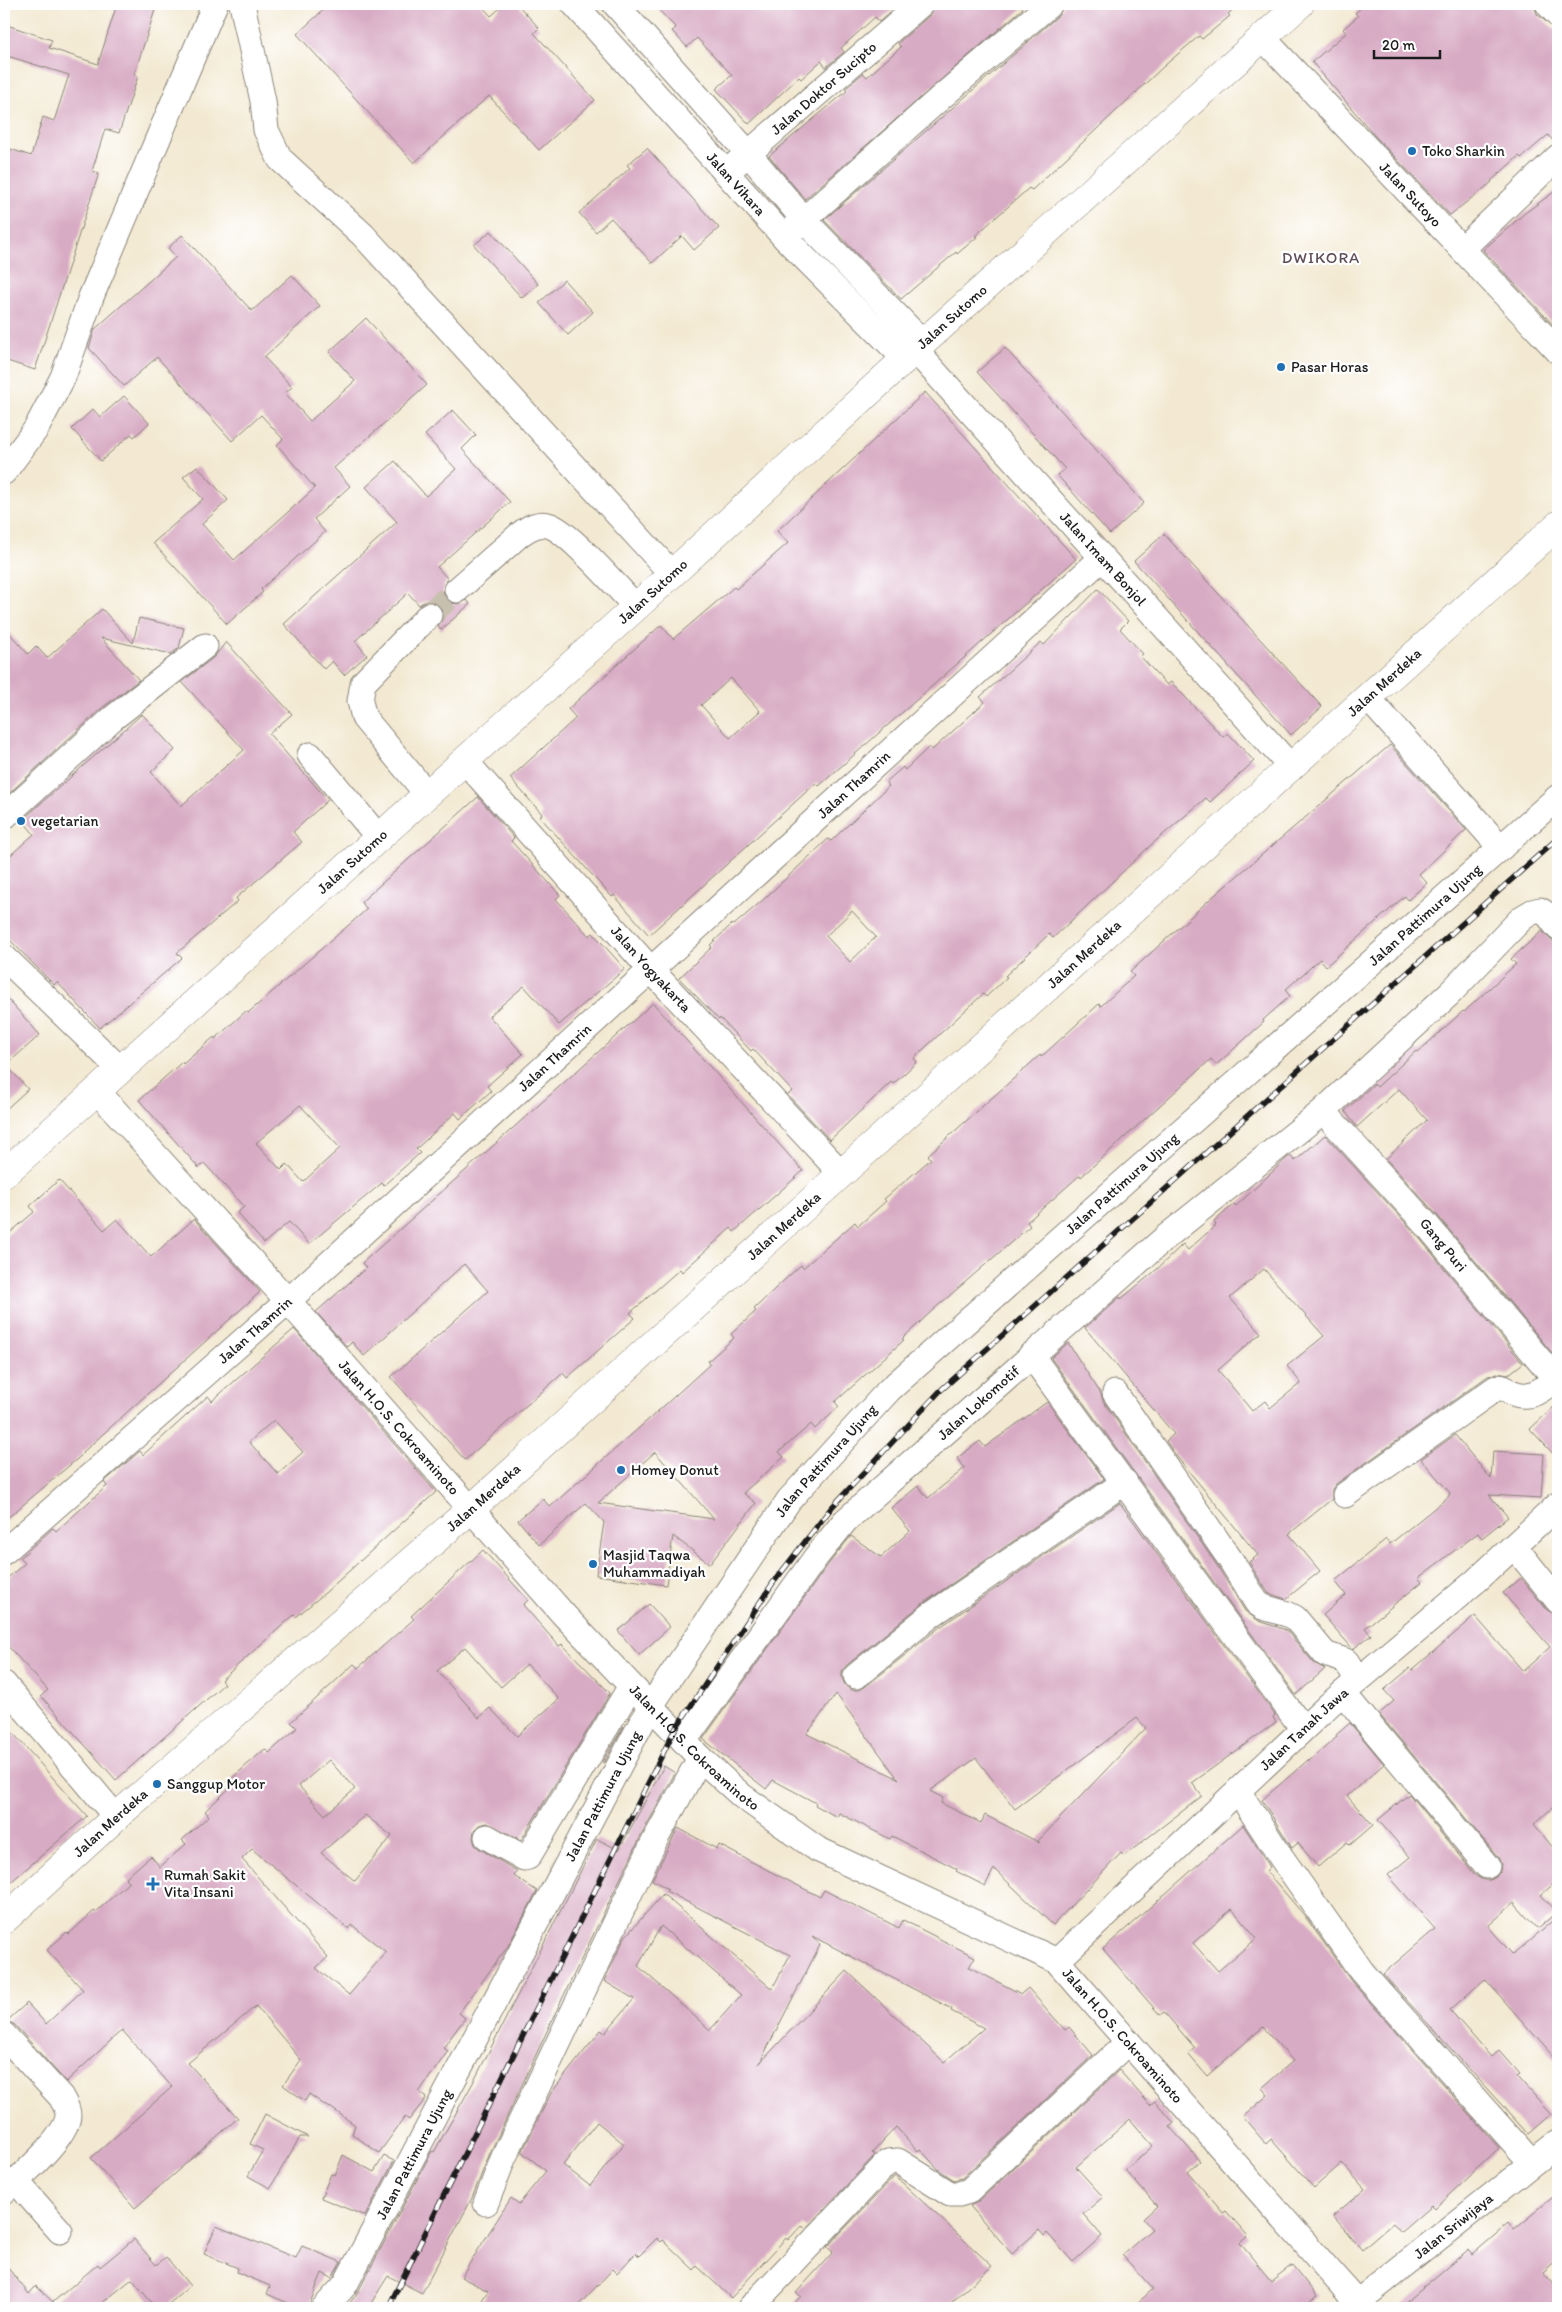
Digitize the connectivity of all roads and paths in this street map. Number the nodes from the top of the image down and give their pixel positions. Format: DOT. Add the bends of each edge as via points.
graph roads {
  1 [pos="215,4"];
  2 [pos="242,4"];
  3 [pos="574,4"];
  4 [pos="616,4"];
  5 [pos="921,4"];
  6 [pos="1050,4"];
  7 [pos="1300,4"];
  8 [pos="1548,4"];
  9 [pos="1558,15"];
  10 [pos="1262,38"];
  11 [pos="748,153"];
  12 [pos="1558,157"];
  13 [pos="726,173"];
  14 [pos="804,220"];
  15 [pos="784,237"];
  16 [pos="1462,249"];
  17 [pos="914,351"];
  18 [pos="1558,351"];
  19 [pos="4,472"];
  20 [pos="1558,526"];
  21 [pos="1102,559"];
  22 [pos="672,574"];
  23 [pos="457,590"];
  24 [pos="636,607"];
  25 [pos="429,615"];
  26 [pos="205,646"];
  27 [pos="1368,698"];
  28 [pos="310,755"];
  29 [pos="465,761"];
  30 [pos="1291,767"];
  31 [pos="427,794"];
  32 [pos="1558,797"];
  33 [pos="4,817"];
  34 [pos="379,838"];
  35 [pos="1501,848"];
  36 [pos="1558,928"];
  37 [pos="4,957"];
  38 [pos="652,971"];
  39 [pos="121,1070"];
  40 [pos="97,1091"];
  41 [pos="1323,1111"];
  42 [pos="4,1174"];
  43 [pos="842,1174"];
  44 [pos="288,1301"];
  45 [pos="1030,1355"];
  46 [pos="1557,1380"];
  47 [pos="1115,1393"];
  48 [pos="1125,1482"];
  49 [pos="1345,1495"];
  50 [pos="1558,1505"];
  51 [pos="471,1509"];
  52 [pos="1514,1546"];
  53 [pos="4,1552"];
  54 [pos="1558,1601"];
  55 [pos="856,1676"];
  56 [pos="4,1684"];
  57 [pos="630,1686"];
  58 [pos="1350,1687"];
  59 [pos="650,1707"];
  60 [pos="1303,1729"];
  61 [pos="692,1750"];
  62 [pos="1238,1791"];
  63 [pos="116,1817"];
  64 [pos="487,1837"];
  65 [pos="1487,1866"];
  66 [pos="4,1920"];
  67 [pos="1057,1961"];
  68 [pos="4,2035"];
  69 [pos="1128,2042"];
  70 [pos="1558,2142"];
  71 [pos="1532,2164"];
  72 [pos="10,2186"];
  73 [pos="486,2203"];
  74 [pos="60,2231"];
  75 [pos="1356,2306"];
  76 [pos="324,2308"];
  77 [pos="750,2308"];
  1 -- 19 [label="street" via="91,297 63,377 36,429"];
  2 -- 22 [label="street" via="266,130 280,159 363,235"];
  3 -- 13 [label="street, Jalan Vihara"];
  4 -- 11 [label="street, Jalan Vihara"];
  5 -- 11 [label="street, Jalan Doktor Sucipto"];
  6 -- 14 [label="street"];
  7 -- 10 [label="main road, Jalan Sutomo"];
  8 -- 9 [label="street"];
  10 -- 16 [label="street, Jalan Sutoyo"];
  10 -- 17 [label="main road, Jalan Sutomo"];
  11 -- 13 [label="street, Jalan Doktor Sucipto"];
  11 -- 14 [label="street, Jalan Vihara"];
  12 -- 16 [label="street"];
  13 -- 15 [label="street, Jalan Vihara"];
  14 -- 15 [label="street"];
  14 -- 17 [label="street, Jalan Vihara"];
  15 -- 17 [label="street, Jalan Vihara"];
  16 -- 18 [label="street, Jalan Sutoyo"];
  17 -- 21 [label="street, Jalan Imam Bonjol"];
  17 -- 22 [label="main road, Jalan Sutomo"];
  20 -- 27 [label="main road, Jalan Merdeka"];
  21 -- 30 [label="street, Jalan Imam Bonjol"];
  21 -- 38 [label="street, Jalan Thamrin"];
  22 -- 24 [label="main road, Jalan Sutomo"];
  23 -- 24 [label="street" via="529,527 551,526 570,540"];
  24 -- 29 [label="main road, Jalan Sutomo"];
  25 -- 31 [label="street" via="363,683 360,701 364,718"];
  26 -- 33 [label="street" via="113,718"];
  27 -- 30 [label="main road, Jalan Merdeka"];
  27 -- 35 [label="street"];
  28 -- 34 [label="street"];
  29 -- 31 [label="main road, Jalan Sutomo"];
  29 -- 38 [label="street, Jalan Yogyakarta"];
  30 -- 43 [label="main road, Jalan Merdeka"];
  31 -- 34 [label="main road, Jalan Sutomo"];
  32 -- 35 [label="street, Jalan Pattimura Ujung"];
  34 -- 39 [label="main road, Jalan Sutomo"];
  35 -- 59 [label="street, Jalan Pattimura Ujung" via="889,1390 789,1500"];
  36 -- 41 [label="street, Jalan Lokomotif" via="1540,910 1522,918 1450,993"];
  37 -- 39 [label="street"];
  38 -- 43 [label="street, Jalan Yogyakarta"];
  38 -- 44 [label="street, Jalan Thamrin"];
  39 -- 40 [label="main road, Jalan Sutomo"];
  40 -- 42 [label="main road, Jalan Sutomo"];
  40 -- 44 [label="street, Jalan H.O.S. Cokroaminoto"];
  41 -- 45 [label="street, Jalan Lokomotif" via="1166,1237"];
  41 -- 46 [label="street, Gang Puri" via="1426,1224"];
  43 -- 51 [label="main road, Jalan Merdeka"];
  44 -- 51 [label="street, Jalan H.O.S. Cokroaminoto"];
  44 -- 53 [label="street, Jalan Thamrin"];
  45 -- 48 [label="street"];
  45 -- 61 [label="street, Jalan Lokomotif" via="845,1521 816,1557"];
  46 -- 49 [label="street" via="1530,1396 1496,1388"];
  47 -- 58 [label="street" via="1257,1603 1295,1618 1325,1654 1346,1661"];
  48 -- 55 [label="street" via="931,1615"];
  48 -- 60 [label="street"];
  50 -- 52 [label="street, Jalan Tanah Jawa"];
  51 -- 57 [label="street, Jalan H.O.S. Cokroaminoto"];
  51 -- 63 [label="main road, Jalan Merdeka"];
  52 -- 54 [label="street"];
  52 -- 58 [label="street, Jalan Tanah Jawa"];
  56 -- 63 [label="street"];
  57 -- 59 [label="street, Jalan H.O.S. Cokroaminoto"];
  57 -- 64 [label="street" via="528,1857 522,1857"];
  58 -- 60 [label="street, Jalan Tanah Jawa"];
  58 -- 65 [label="street"];
  59 -- 61 [label="street, Jalan H.O.S. Cokroaminoto"];
  59 -- 76 [label="street, Jalan Pattimura Ujung" via="345,2286"];
  60 -- 62 [label="street, Jalan Tanah Jawa"];
  61 -- 67 [label="street, Jalan H.O.S. Cokroaminoto" via="742,1796 817,1849"];
  61 -- 73 [label="street, Jalan Lokomotif" via="655,1840"];
  62 -- 67 [label="street, Jalan Tanah Jawa"];
  62 -- 71 [label="street" via="1362,1972"];
  63 -- 66 [label="main road, Jalan Merdeka"];
  67 -- 69 [label="street, Jalan H.O.S. Cokroaminoto"];
  68 -- 72 [label="street" via="61,2097 67,2106 68,2116 66,2127"];
  69 -- 75 [label="street, Jalan H.O.S. Cokroaminoto"];
  69 -- 77 [label="street" via="970,2191 950,2194 898,2161 888,2162"];
  70 -- 71 [label="street, Jalan Sriwijaya"];
  71 -- 75 [label="street, Jalan Sriwijaya"];
  72 -- 74 [label="street"];
}
